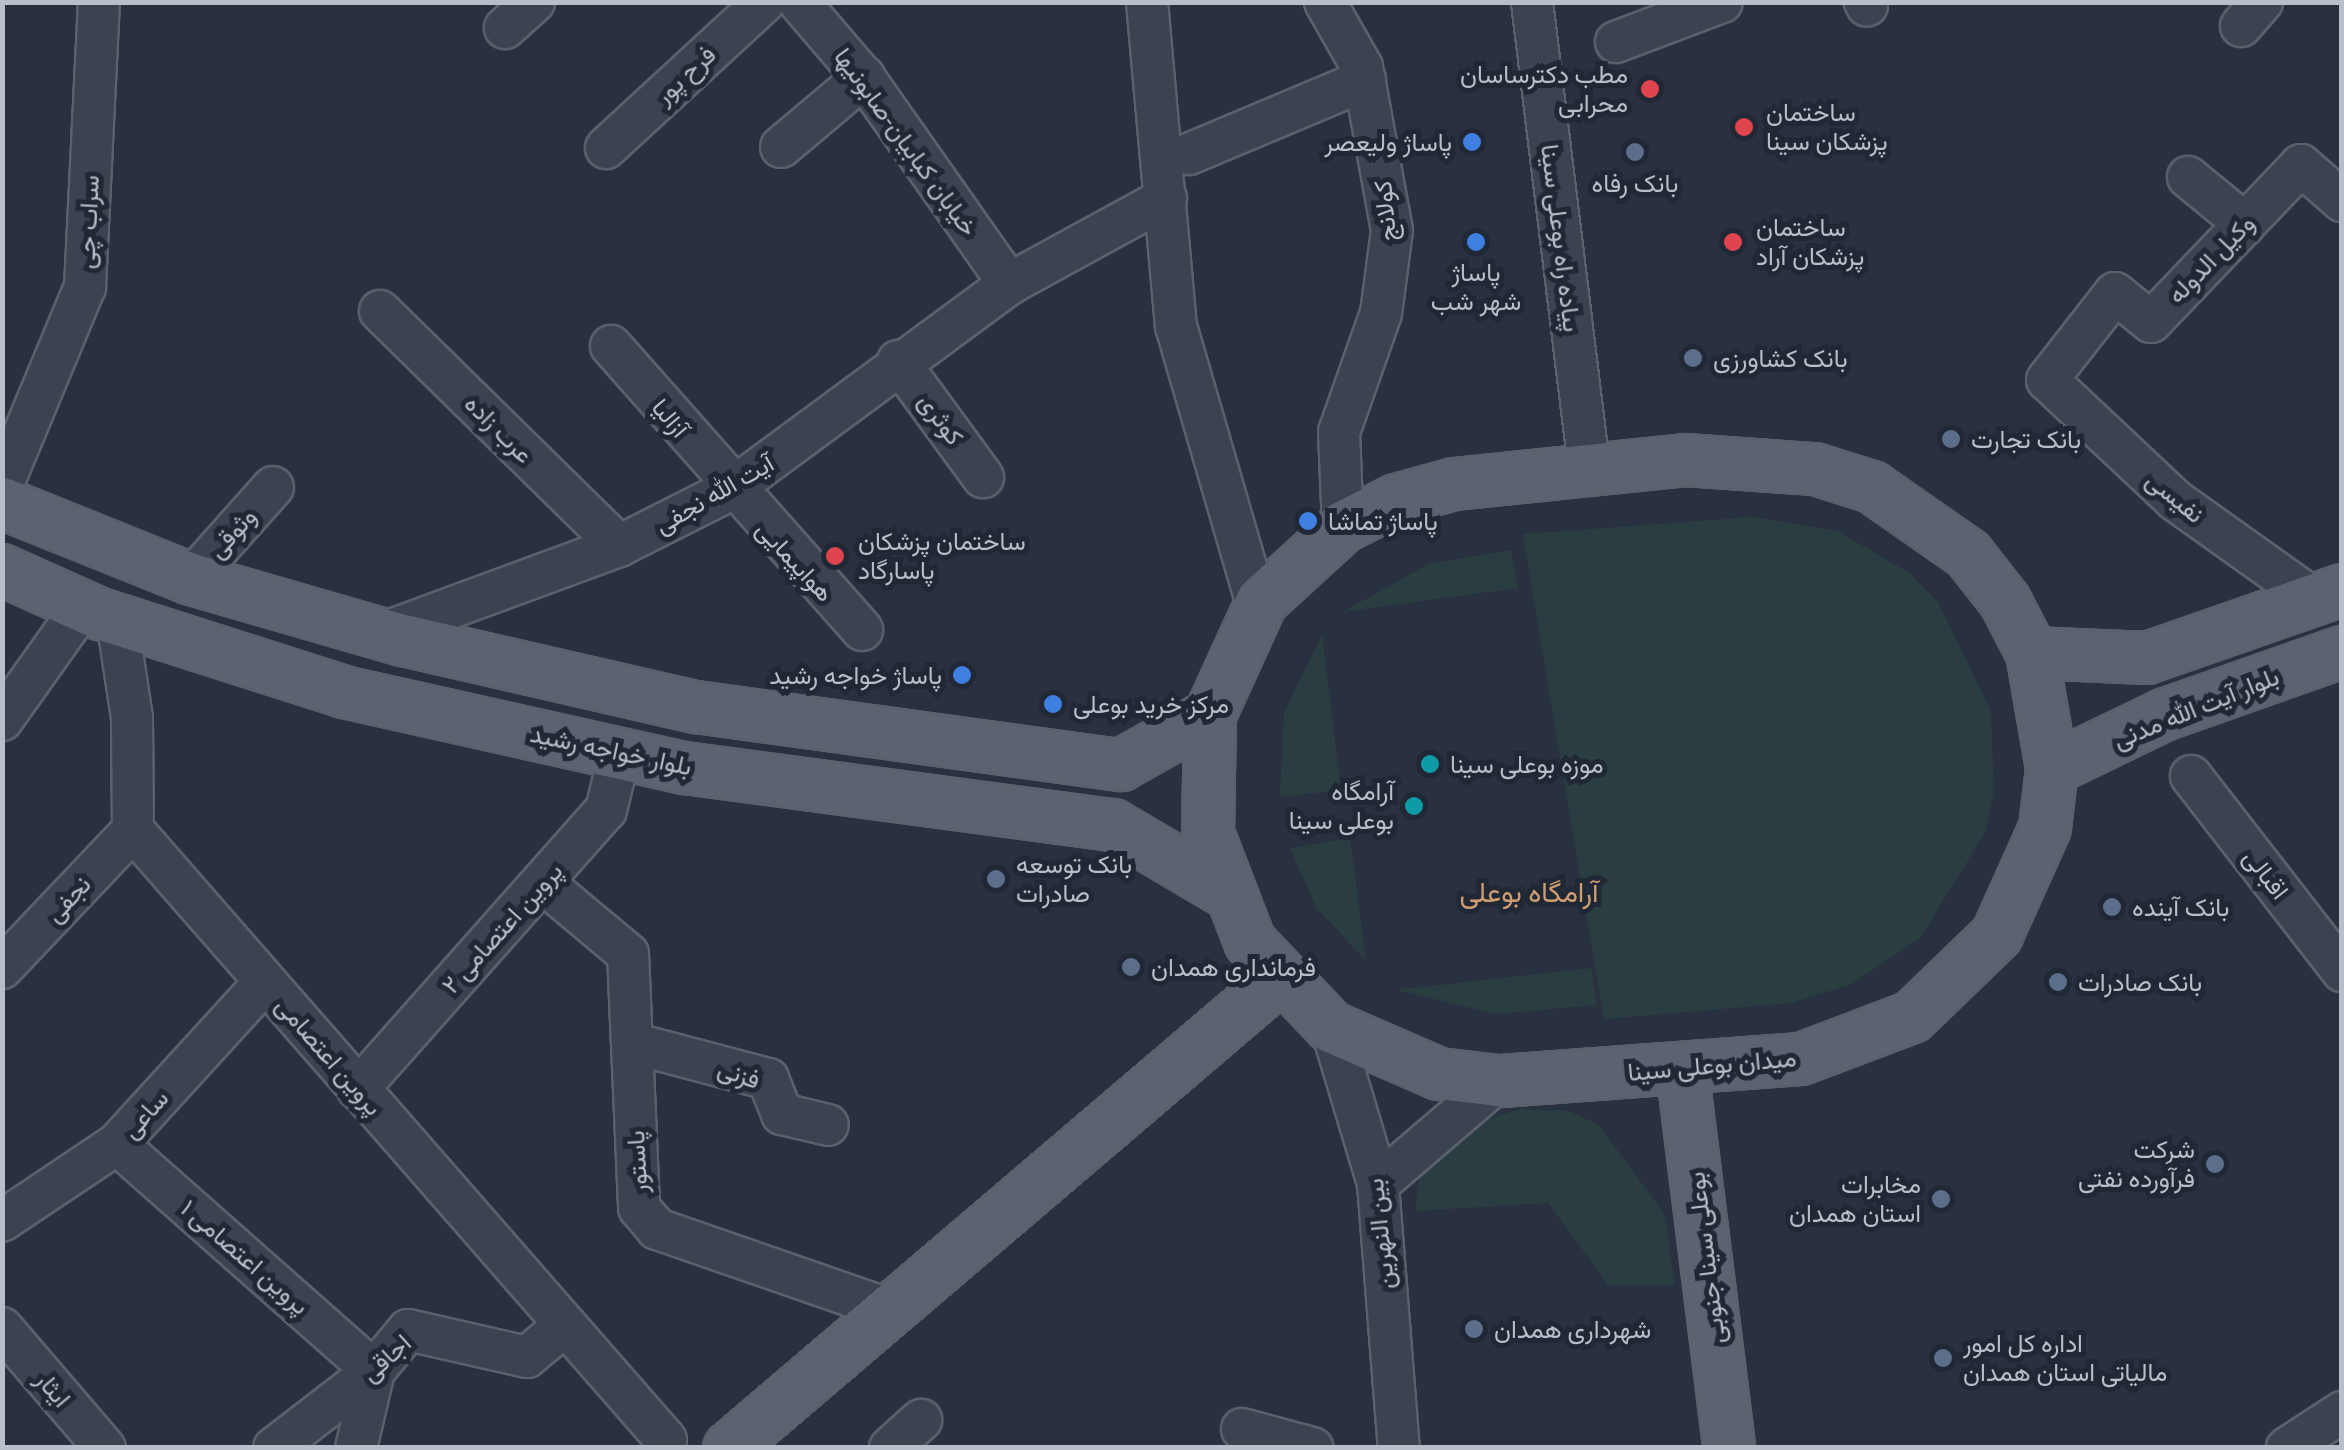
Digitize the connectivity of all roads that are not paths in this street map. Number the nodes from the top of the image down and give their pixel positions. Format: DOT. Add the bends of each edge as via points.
graph roads {
  1 [pos="99,2"];
  2 [pos="764,2"];
  3 [pos="799,2"];
  4 [pos="1147,2"];
  5 [pos="1325,2"];
  6 [pos="1532,2"];
  7 [pos="1722,2"];
  8 [pos="1616,42"];
  9 [pos="864,78"];
  10 [pos="1366,80"];
  11 [pos="606,148"];
  12 [pos="781,148"];
  13 [pos="1174,172"];
  14 [pos="2188,177"];
  15 [pos="2342,201"];
  16 [pos="2245,224"];
  17 [pos="1009,284"];
  18 [pos="380,311"];
  19 [pos="611,346"];
  20 [pos="898,361"];
  21 [pos="2047,380"];
  22 [pos="7,461"];
  23 [pos="1590,474"];
  24 [pos="983,477"];
  25 [pos="273,487"];
  26 [pos="730,490"];
  27 [pos="2,503"];
  28 [pos="1343,526"];
  29 [pos="619,546"];
  30 [pos="2,570"];
  31 [pos="190,579"];
  32 [pos="2328,595"];
  33 [pos="1258,608"];
  34 [pos="100,613"];
  35 [pos="862,630"];
  36 [pos="380,634"];
  37 [pos="2342,652"];
  38 [pos="2032,653"];
  39 [pos="1210,715"];
  40 [pos="2,720"];
  41 [pos="874,732"];
  42 [pos="620,754"];
  43 [pos="2052,769"];
  44 [pos="2190,776"];
  45 [pos="865,791"];
  46 [pos="133,830"];
  47 [pos="542,882"];
  48 [pos="1223,890"];
  49 [pos="8,951"];
  50 [pos="2342,971"];
  51 [pos="1279,979"];
  52 [pos="265,982"];
  53 [pos="1332,1027"];
  54 [pos="632,1043"];
  55 [pos="1670,1069"];
  56 [pos="1498,1081"];
  57 [pos="358,1089"];
  58 [pos="828,1125"];
  59 [pos="117,1144"];
  60 [pos="1378,1184"];
  61 [pos="2,1221"];
  62 [pos="890,1310"];
  63 [pos="564,1326"];
  64 [pos="2,1328"];
  65 [pos="374,1371"];
  66 [pos="2342,1412"];
  67 [pos="921,1420"];
  68 [pos="1242,1429"];
  69 [pos="666,1440"];
  70 [pos="104,1447"];
  71 [pos="274,1448"];
  72 [pos="356,1448"];
  73 [pos="729,1448"];
  74 [pos="890,1448"];
  75 [pos="1312,1448"];
  76 [pos="1399,1448"];
  77 [pos="1703,1448"];
  78 [pos="1729,1448"];
  79 [pos="2288,1448"];
  1 -- 22 [label="street, سراب چی" via="85,287"];
  2 -- 11 [label="street, فرح پور"];
  3 -- 9 [label="street, خیابان کبابیان-صابونیها"];
  4 -- 13 [label="street"];
  5 -- 10 [label="street, کولانج"];
  6 -- 23 [label="street, پیاده راه بوعلی سینا"];
  7 -- 8 [label="street"];
  9 -- 12 [label="street"];
  9 -- 17 [label="street, خیابان کبابیان-صابونیها"];
  10 -- 13 [label="street"];
  10 -- 28 [label="street, کولانج" via="1392,230 1381,313 1339,432"];
  13 -- 17 [label="street, آیت الله نجفی"];
  13 -- 33 [label="street" via="1176,326"];
  14 -- 16 [label="street"];
  15 -- 16 [label="street, وکیل الدوله" via="2301,165"];
  16 -- 21 [label="street, وکیل الدوله" via="2151,322 2115,293"];
  17 -- 20 [label="street, آیت الله نجفی"];
  18 -- 29 [label="street, عرب زاده"];
  19 -- 26 [label="street, آزالیا"];
  20 -- 24 [label="street, کوثری"];
  20 -- 26 [label="street, آیت الله نجفی"];
  21 -- 32 [label="street, نفیسی" via="2176,500"];
  23 -- 28 [label="main road, میدان بوعلی سینا" via="1454,484"];
  23 -- 38 [label="main road, میدان بوعلی سینا" via="1757,462 1872,487 1968,554"];
  25 -- 31 [label="street, وثوقی"];
  26 -- 29 [label="street, آیت الله نجفی"];
  26 -- 35 [label="street, هواپیمایی"];
  27 -- 31 [label="main road"];
  28 -- 33 [label="main road, میدان بوعلی سینا"];
  29 -- 36 [label="street, آیت الله نجفی"];
  30 -- 34 [label="main road, بلوار خواجه رشید"];
  31 -- 36 [label="main road"];
  32 -- 38 [label="main road" via="2147,658"];
  33 -- 39 [label="main road, میدان بوعلی سینا"];
  34 -- 40 [label="street"];
  34 -- 42 [label="main road, بلوار خواجه رشید" via="344,692"];
  34 -- 46 [label="street" via="132,718"];
  36 -- 41 [label="main road" via="696,707"];
  37 -- 43 [label="main road, بلوار آیت الله مدنی" via="2166,714"];
  38 -- 43 [label="main road, میدان بوعلی سینا"];
  39 -- 41 [label="main road" via="1121,765"];
  39 -- 48 [label="main road, میدان بوعلی سینا" via="1203,774"];
  41 -- 45 [label="main road"];
  42 -- 45 [label="main road, بلوار خواجه رشید"];
  42 -- 47 [label="street, پروین اعتصامی ۲" via="606,810"];
  43 -- 55 [label="main road, میدان بوعلی سینا" via="2026,884 1958,980 1858,1044 1801,1059"];
  44 -- 50 [label="street, اقبالی"];
  45 -- 48 [label="main road, بلوار خواجه رشید" via="1113,826"];
  46 -- 49 [label="street, نجفی"];
  46 -- 52 [label="street, پروین اعتصامی"];
  47 -- 54 [label="street, پاستور" via="628,954"];
  47 -- 57 [label="street, پروین اعتصامی ۲"];
  48 -- 51 [label="main road, میدان بوعلی سینا"];
  51 -- 53 [label="main road, میدان بوعلی سینا"];
  51 -- 62 [label="main road"];
  52 -- 57 [label="street, پروین اعتصامی"];
  52 -- 59 [label="street, ساعی"];
  53 -- 56 [label="main road, میدان بوعلی سینا" via="1440,1074"];
  53 -- 60 [label="street, بین النهرین"];
  54 -- 58 [label="street, فزنی" via="768,1079 782,1114"];
  54 -- 62 [label="street, پاستور" via="639,1208 658,1230"];
  55 -- 56 [label="main road, میدان بوعلی سینا"];
  55 -- 77 [label="main road, بوعلی سینا جنوبی"];
  55 -- 78 [label="main road, بوعلی سینا جنوبی"];
  56 -- 60 [label="street"];
  57 -- 63 [label="street, پروین اعتصامی"];
  59 -- 61 [label="street, ساعی"];
  59 -- 65 [label="street, پروین اعتصامی ۱"];
  60 -- 76 [label="street, بین النهرین"];
  62 -- 73 [label="main road"];
  63 -- 65 [label="street, اجاقی" via="527,1357 408,1330"];
  63 -- 69 [label="street, پروین اعتصامی"];
  64 -- 70 [label="street, ایثار"];
  65 -- 71 [label="street, اجاقی"];
  65 -- 72 [label="street"];
  66 -- 79 [label="street"];
  67 -- 74 [label="street"];
  68 -- 75 [label="street"];
}
